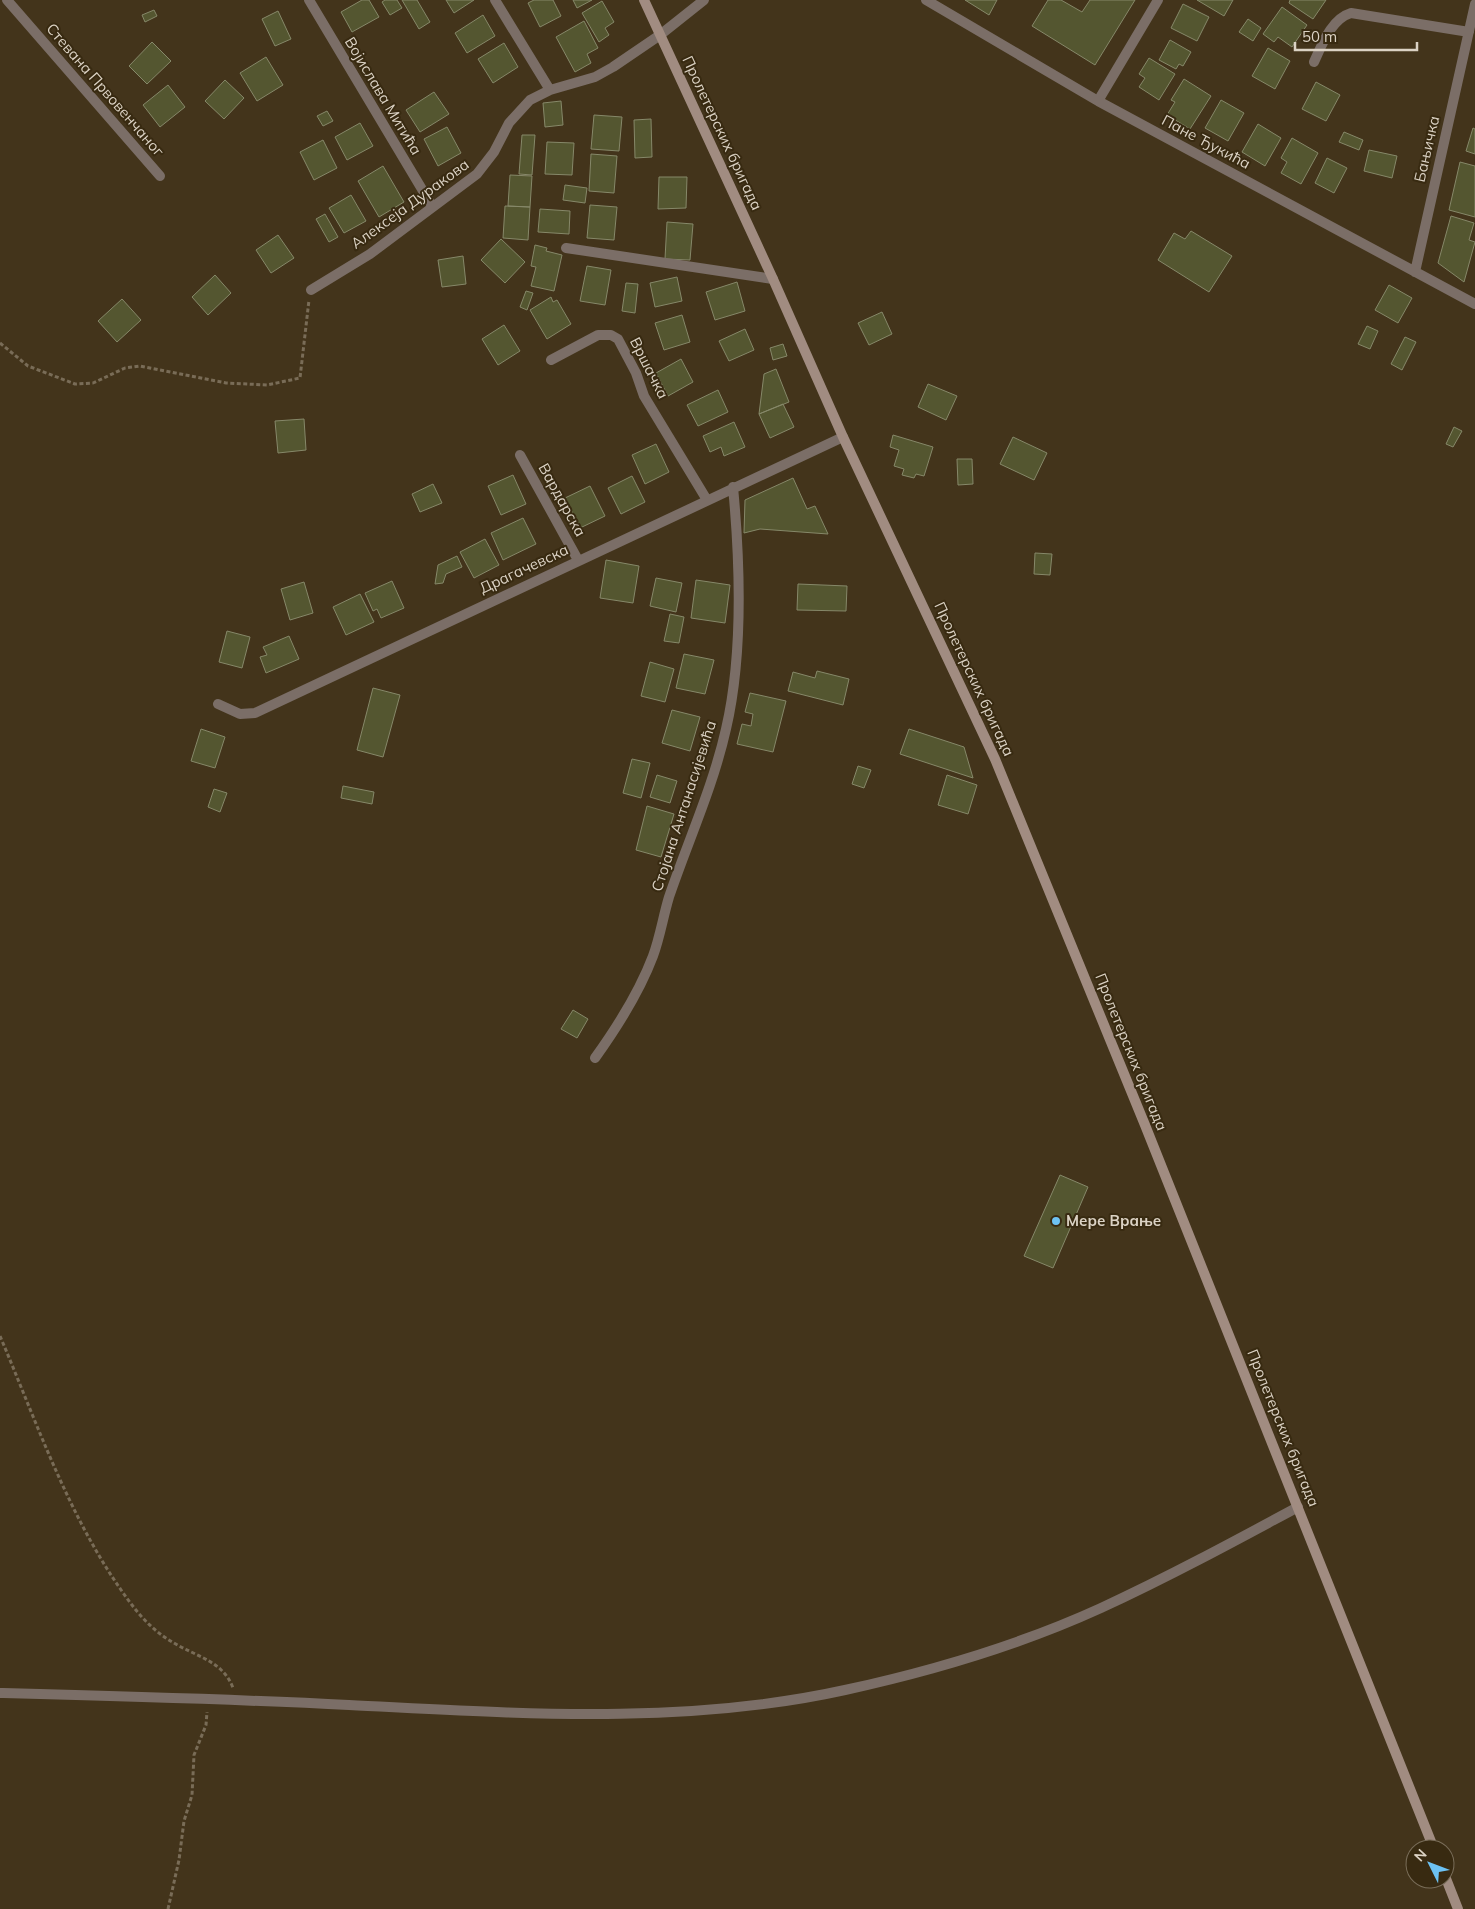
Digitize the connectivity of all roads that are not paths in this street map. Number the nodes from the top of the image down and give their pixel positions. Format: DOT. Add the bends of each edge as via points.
graph roads {
  1 [pos="7,0"];
  2 [pos="308,0"];
  3 [pos="495,0"];
  4 [pos="644,0"];
  5 [pos="704,0"];
  6 [pos="926,0"];
  7 [pos="1158,0"];
  8 [pos="1475,4"];
  9 [pos="1469,32"];
  10 [pos="660,35"];
  11 [pos="1314,62"];
  12 [pos="550,90"];
  13 [pos="1098,101"];
  14 [pos="160,176"];
  15 [pos="432,206"];
  16 [pos="566,248"];
  17 [pos="1415,272"];
  18 [pos="774,279"];
  19 [pos="311,290"];
  20 [pos="1475,304"];
  21 [pos="551,360"];
  22 [pos="843,437"];
  23 [pos="520,455"];
  24 [pos="733,487"];
  25 [pos="707,500"];
  26 [pos="578,560"];
  27 [pos="218,704"];
  28 [pos="595,1058"];
  29 [pos="1298,1507"];
  30 [pos="0,1693"];
  31 [pos="1430,1839"];
  32 [pos="1450,1889"];
  33 [pos="1458,1909"];
  1 -- 14 [label="street, Стевана Првовенчаног"];
  2 -- 15 [label="street, Војислава Митића"];
  3 -- 12 [label="street"];
  4 -- 10 [label="street, Пролетерских бригада"];
  5 -- 10 [label="street, Алексеја Дуракова"];
  6 -- 13 [label="street, Пане Ђукића"];
  7 -- 13 [label="street"];
  8 -- 9 [label="street, Бањичка"];
  9 -- 11 [label="street" via="1351,13 1339,18"];
  9 -- 17 [label="street, Бањичка"];
  10 -- 12 [label="street, Алексеја Дуракова" via="595,77"];
  10 -- 18 [label="street, Пролетерских бригада"];
  12 -- 15 [label="street, Алексеја Дуракова" via="530,100 509,123 494,152 477,174"];
  13 -- 17 [label="street, Пане Ђукића"];
  15 -- 19 [label="street, Алексеја Дуракова" via="370,254"];
  16 -- 18 [label="street"];
  17 -- 20 [label="street, Пане Ђукића"];
  18 -- 22 [label="street, Пролетерских бригада"];
  21 -- 25 [label="street, Вршачка" via="598,335 611,335 618,339 644,396"];
  22 -- 24 [label="street, Драгачевска"];
  22 -- 29 [label="street, Пролетерских бригада" via="995,759"];
  23 -- 26 [label="street, Вардарска"];
  24 -- 25 [label="street, Драгачевска"];
  24 -- 28 [label="street, Стојана Антанасијевића" via="738,588 736,658 726,730 669,898 653,956 628,1009"];
  25 -- 26 [label="street, Драгачевска"];
  26 -- 27 [label="street, Драгачевска" via="255,713 240,714"];
  29 -- 30 [label="street" via="1202,1559 1098,1609 963,1660 843,1690 712,1708 552,1715 233,1699"];
  29 -- 31 [label="street, Пролетерских бригада"];
  32 -- 33 [label="street"];
}
